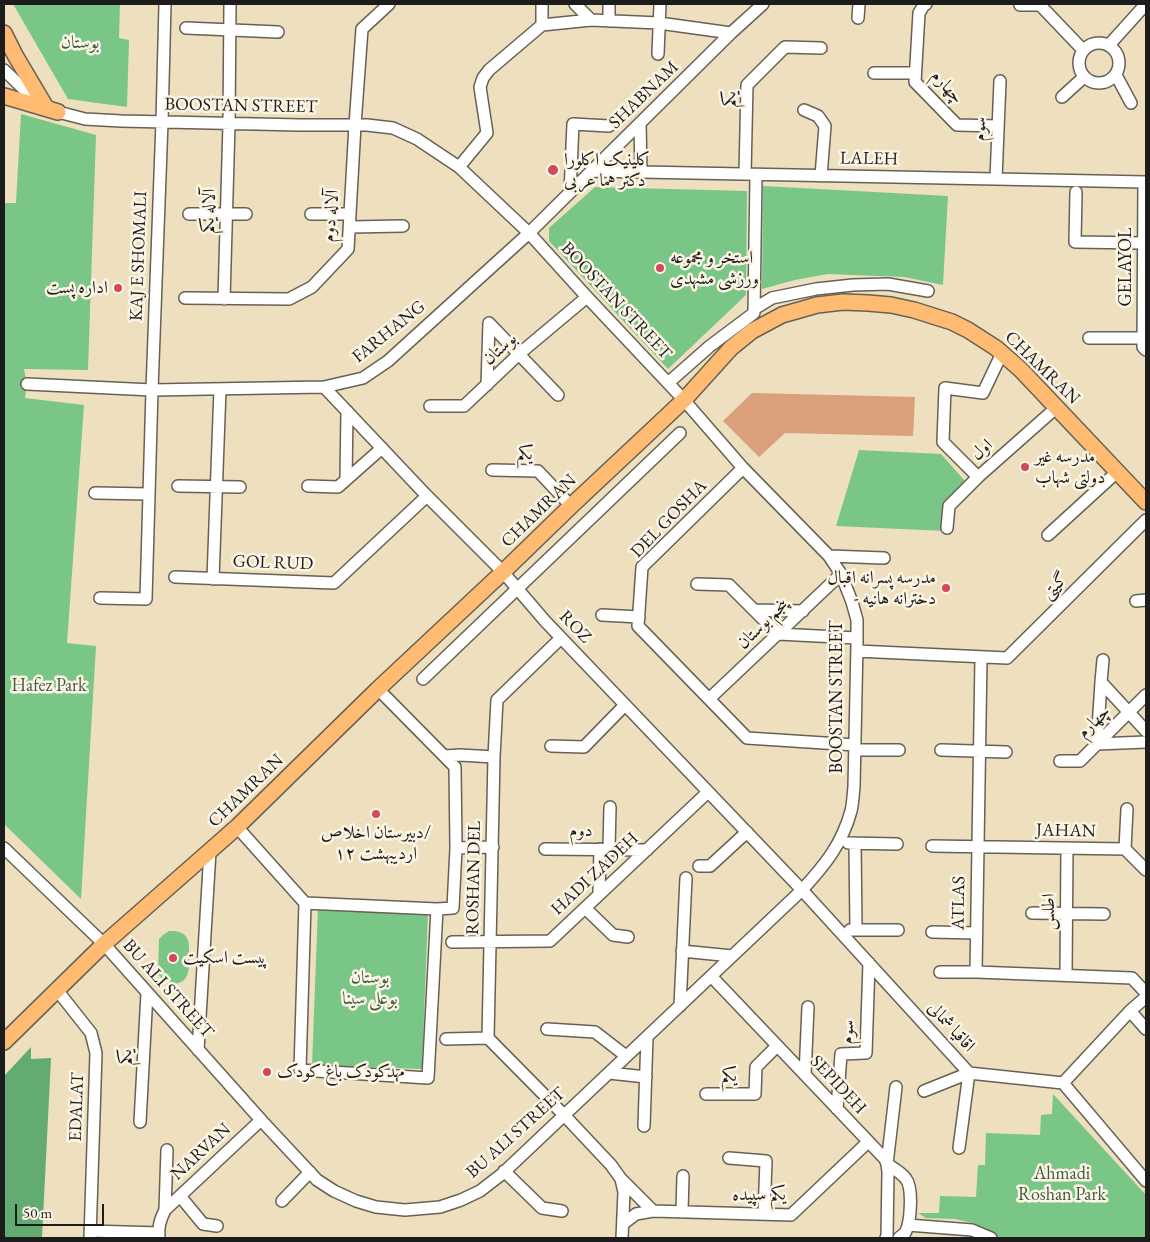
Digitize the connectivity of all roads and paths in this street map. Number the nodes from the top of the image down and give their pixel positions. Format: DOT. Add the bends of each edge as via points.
graph roads {
  1 [pos="165,4"];
  2 [pos="230,4"];
  3 [pos="389,4"];
  4 [pos="542,4"];
  5 [pos="575,4"];
  6 [pos="609,4"];
  7 [pos="660,4"];
  8 [pos="858,4"];
  9 [pos="926,4"];
  10 [pos="1146,4"];
  11 [pos="760,5"];
  12 [pos="1020,5"];
  13 [pos="858,18"];
  14 [pos="591,20"];
  15 [pos="609,20"];
  16 [pos="660,23"];
  17 [pos="542,25"];
  18 [pos="186,28"];
  19 [pos="229,30"];
  20 [pos="278,32"];
  21 [pos="4,33"];
  22 [pos="731,33"];
  23 [pos="1109,45"];
  24 [pos="821,48"];
  25 [pos="1083,50"];
  26 [pos="658,54"];
  27 [pos="4,70"];
  28 [pos="874,73"];
  29 [pos="916,73"];
  30 [pos="1116,75"];
  31 [pos="1084,77"];
  32 [pos="1000,81"];
  33 [pos="4,96"];
  34 [pos="1062,97"];
  35 [pos="1131,103"];
  36 [pos="44,104"];
  37 [pos="804,110"];
  38 [pos="58,112"];
  39 [pos="162,122"];
  40 [pos="640,123"];
  41 [pos="229,124"];
  42 [pos="355,125"];
  43 [pos="610,126"];
  44 [pos="998,126"];
  45 [pos="459,167"];
  46 [pos="591,171"];
  47 [pos="641,172"];
  48 [pos="750,174"];
  49 [pos="821,176"];
  50 [pos="996,179"];
  51 [pos="1145,182"];
  52 [pos="570,192"];
  53 [pos="1076,192"];
  54 [pos="227,213"];
  55 [pos="189,214"];
  56 [pos="246,214"];
  57 [pos="311,214"];
  58 [pos="350,214"];
  59 [pos="350,226"];
  60 [pos="403,226"];
  61 [pos="529,233"];
  62 [pos="1144,249"];
  63 [pos="928,291"];
  64 [pos="588,297"];
  65 [pos="185,298"];
  66 [pos="224,299"];
  67 [pos="754,309"];
  68 [pos="1089,338"];
  69 [pos="1143,338"];
  70 [pos="1146,350"];
  71 [pos="1002,353"];
  72 [pos="519,354"];
  73 [pos="668,383"];
  74 [pos="27,384"];
  75 [pos="487,385"];
  76 [pos="324,387"];
  77 [pos="220,389"];
  78 [pos="152,390"];
  79 [pos="558,396"];
  80 [pos="684,400"];
  81 [pos="430,406"];
  82 [pos="1056,408"];
  83 [pos="347,411"];
  84 [pos="680,433"];
  85 [pos="382,448"];
  86 [pos="744,468"];
  87 [pos="492,470"];
  88 [pos="1117,472"];
  89 [pos="978,477"];
  90 [pos="346,480"];
  91 [pos="178,486"];
  92 [pos="216,486"];
  93 [pos="308,486"];
  94 [pos="240,487"];
  95 [pos="95,493"];
  96 [pos="149,494"];
  97 [pos="427,496"];
  98 [pos="1146,502"];
  99 [pos="571,506"];
  100 [pos="1146,520"];
  101 [pos="947,528"];
  102 [pos="1048,535"];
  103 [pos="829,556"];
  104 [pos="884,558"];
  105 [pos="503,572"];
  106 [pos="841,574"];
  107 [pos="175,577"];
  108 [pos="213,579"];
  109 [pos="697,584"];
  110 [pos="517,588"];
  111 [pos="100,598"];
  112 [pos="754,610"];
  113 [pos="803,611"];
  114 [pos="602,615"];
  115 [pos="639,617"];
  116 [pos="778,634"];
  117 [pos="561,638"];
  118 [pos="857,638"];
  119 [pos="857,651"];
  120 [pos="981,657"];
  121 [pos="1102,660"];
  122 [pos="423,679"];
  123 [pos="1101,682"];
  124 [pos="378,689"];
  125 [pos="1146,696"];
  126 [pos="709,699"];
  127 [pos="625,705"];
  128 [pos="1130,712"];
  129 [pos="1146,731"];
  130 [pos="1146,742"];
  131 [pos="1097,744"];
  132 [pos="552,746"];
  133 [pos="855,747"];
  134 [pos="898,750"];
  135 [pos="941,750"];
  136 [pos="979,750"];
  137 [pos="1006,752"];
  138 [pos="445,756"];
  139 [pos="494,757"];
  140 [pos="1060,761"];
  141 [pos="708,792"];
  142 [pos="610,807"];
  143 [pos="1127,809"];
  144 [pos="237,827"];
  145 [pos="747,832"];
  146 [pos="838,843"];
  147 [pos="855,843"];
  148 [pos="897,844"];
  149 [pos="932,846"];
  150 [pos="493,847"];
  151 [pos="978,847"];
  152 [pos="4,848"];
  153 [pos="456,848"];
  154 [pos="1067,848"];
  155 [pos="545,849"];
  156 [pos="604,849"];
  157 [pos="1125,849"];
  158 [pos="647,850"];
  159 [pos="210,851"];
  160 [pos="699,866"];
  161 [pos="1146,870"];
  162 [pos="686,878"];
  163 [pos="802,890"];
  164 [pos="599,893"];
  165 [pos="305,903"];
  166 [pos="585,908"];
  167 [pos="437,909"];
  168 [pos="1032,913"];
  169 [pos="1066,913"];
  170 [pos="1104,914"];
  171 [pos="838,930"];
  172 [pos="856,930"];
  173 [pos="898,930"];
  174 [pos="932,932"];
  175 [pos="976,933"];
  176 [pos="628,937"];
  177 [pos="490,941"];
  178 [pos="452,942"];
  179 [pos="104,944"];
  180 [pos="682,951"];
  181 [pos="732,956"];
  182 [pos="869,963"];
  183 [pos="940,972"];
  184 [pos="976,972"];
  185 [pos="1066,975"];
  186 [pos="711,976"];
  187 [pos="57,990"];
  188 [pos="148,993"];
  189 [pos="1146,995"];
  190 [pos="680,1006"];
  191 [pos="808,1008"];
  192 [pos="1130,1011"];
  193 [pos="547,1029"];
  194 [pos="1146,1029"];
  195 [pos="647,1036"];
  196 [pos="488,1038"];
  197 [pos="446,1039"];
  198 [pos="4,1042"];
  199 [pos="777,1046"];
  200 [pos="198,1050"];
  201 [pos="626,1056"];
  202 [pos="609,1073"];
  203 [pos="969,1073"];
  204 [pos="805,1075"];
  205 [pos="646,1077"];
  206 [pos="1063,1083"];
  207 [pos="896,1087"];
  208 [pos="924,1091"];
  209 [pos="706,1094"];
  210 [pos="837,1109"];
  211 [pos="564,1115"];
  212 [pos="261,1120"];
  213 [pos="140,1122"];
  214 [pos="644,1126"];
  215 [pos="868,1142"];
  216 [pos="959,1148"];
  217 [pos="167,1150"];
  218 [pos="729,1158"];
  219 [pos="888,1164"];
  220 [pos="504,1171"];
  221 [pos="310,1172"];
  222 [pos="683,1176"];
  223 [pos="621,1179"];
  224 [pos="1146,1181"];
  225 [pos="180,1196"];
  226 [pos="282,1201"];
  227 [pos="165,1210"];
  228 [pos="562,1211"];
  229 [pos="653,1211"];
  230 [pos="682,1212"];
  231 [pos="764,1214"];
  232 [pos="623,1224"];
  233 [pos="908,1225"];
  234 [pos="217,1226"];
  235 [pos="90,1235"];
  236 [pos="159,1236"];
  237 [pos="622,1238"];
  238 [pos="886,1238"];
  239 [pos="899,1238"];
  240 [pos="991,1238"];
  1 -- 39 [label="street, KAJ E SHOMALI"];
  2 -- 19 [label="street, آلاله یکم"];
  3 -- 42 [label="street, آلاله دوم" via="362,29"];
  4 -- 17 [label="street"];
  5 -- 14 [label="street"];
  6 -- 15 [label="street"];
  7 -- 16 [label="street"];
  8 -- 13 [label="street"];
  9 -- 29 [label="street, چهارم" via="919,13"];
  10 -- 23 [label="street"];
  11 -- 22 [label="street, SHABNAM"];
  12 -- 25 [label="street" via="1040,5"];
  14 -- 15 [label="street"];
  14 -- 17 [label="street"];
  15 -- 16 [label="street"];
  16 -- 22 [label="street"];
  16 -- 26 [label="street"];
  17 -- 45 [label="street" via="483,78 480,87 487,133"];
  18 -- 19 [label="street"];
  19 -- 20 [label="street"];
  19 -- 41 [label="street, آلاله یکم"];
  21 -- 36 [label="main road"];
  22 -- 40 [label="street, SHABNAM"];
  23 -- 25 [label="street" via="1095,43"];
  23 -- 30 [label="street" via="1120,62"];
  24 -- 48 [label="street, یکم" via="785,47 747,85"];
  25 -- 31 [label="street" via="1078,62"];
  27 -- 36 [label="street, BOOSTAN STREET"];
  28 -- 29 [label="street"];
  29 -- 44 [label="street, چهارم" via="915,82 957,125"];
  30 -- 31 [label="street" via="1099,84"];
  30 -- 35 [label="street"];
  31 -- 34 [label="street"];
  32 -- 44 [label="street, سوم"];
  33 -- 38 [label="main road"];
  36 -- 38 [label="street, BOOSTAN STREET"];
  37 -- 49 [label="street" via="818,116 824,126"];
  38 -- 39 [label="street, BOOSTAN STREET" via="85,119"];
  39 -- 41 [label="street, BOOSTAN STREET"];
  39 -- 78 [label="street, KAJ E SHOMALI"];
  40 -- 46 [label="street, SHABNAM"];
  40 -- 47 [label="street"];
  41 -- 42 [label="street, BOOSTAN STREET"];
  41 -- 54 [label="street, آلاله یکم"];
  42 -- 45 [label="street, BOOSTAN STREET" via="393,128 417,139"];
  42 -- 58 [label="street, آلاله دوم"];
  43 -- 52 [label="street" via="573,124"];
  44 -- 50 [label="street, سوم"];
  45 -- 61 [label="street, BOOSTAN STREET"];
  46 -- 47 [label="street, LALEH"];
  46 -- 52 [label="street, SHABNAM"];
  47 -- 48 [label="street, LALEH"];
  48 -- 49 [label="street, LALEH"];
  48 -- 67 [label="street, یکم"];
  49 -- 50 [label="street, LALEH"];
  50 -- 51 [label="street, LALEH"];
  51 -- 62 [label="street, GELAYOL"];
  52 -- 61 [label="street, SHABNAM"];
  53 -- 62 [label="street" via="1075,242"];
  54 -- 55 [label="street"];
  54 -- 56 [label="street"];
  54 -- 66 [label="street, آلاله یکم"];
  57 -- 58 [label="street"];
  58 -- 59 [label="street, آلاله دوم"];
  59 -- 60 [label="street"];
  59 -- 66 [label="street, آلاله دوم" via="348,249 312,287 289,299"];
  61 -- 64 [label="street, BOOSTAN STREET"];
  61 -- 76 [label="street, FARHANG" via="388,361 363,378"];
  62 -- 69 [label="street, GELAYOL"];
  63 -- 67 [label="street" via="888,284 853,285 772,298"];
  64 -- 72 [label="street, بوستان"];
  64 -- 73 [label="street, BOOSTAN STREET"];
  65 -- 66 [label="street, آلاله دوم"];
  67 -- 73 [label="street" via="754,313"];
  68 -- 69 [label="street"];
  69 -- 70 [label="street, GELAYOL"];
  71 -- 80 [label="main road, CHAMRAN" via="952,322 914,310 868,303 817,305 782,315 752,331 731,348"];
  71 -- 82 [label="main road, CHAMRAN"];
  71 -- 89 [label="street" via="983,393 945,388 943,442"];
  72 -- 75 [label="street, بوستان"];
  72 -- 75 [label="street" via="489,323"];
  72 -- 79 [label="street"];
  73 -- 80 [label="street, BOOSTAN STREET"];
  74 -- 78 [label="street, FARHANG"];
  75 -- 81 [label="street, بوستان" via="464,406"];
  76 -- 77 [label="street, FARHANG"];
  76 -- 83 [label="street, ROZ"];
  77 -- 78 [label="street, FARHANG"];
  77 -- 92 [label="street, GOL RUD"];
  78 -- 96 [label="street, KAJ E SHOMALI"];
  80 -- 86 [label="street, BOOSTAN STREET"];
  80 -- 99 [label="main road, CHAMRAN"];
  82 -- 88 [label="main road, CHAMRAN"];
  82 -- 89 [label="street, اول"];
  83 -- 85 [label="street, ROZ"];
  83 -- 90 [label="street"];
  84 -- 110 [label="street"];
  85 -- 90 [label="street"];
  85 -- 97 [label="street, ROZ"];
  86 -- 103 [label="street, BOOSTAN STREET"];
  86 -- 115 [label="street, DEL GOSHA" via="642,567"];
  87 -- 99 [label="street, یکم" via="538,471"];
  88 -- 98 [label="main road, CHAMRAN"];
  88 -- 102 [label="street"];
  89 -- 101 [label="street, اول" via="949,506"];
  90 -- 93 [label="street" via="338,486"];
  91 -- 92 [label="street"];
  92 -- 94 [label="street"];
  92 -- 108 [label="street, GOL RUD"];
  95 -- 96 [label="street"];
  96 -- 111 [label="street, KAJ E SHOMALI" via="146,599"];
  97 -- 105 [label="street, ROZ"];
  97 -- 108 [label="street, GOL RUD" via="334,583"];
  99 -- 105 [label="main road, CHAMRAN"];
  100 -- 120 [label="street, گیتی" via="1007,658"];
  103 -- 104 [label="street"];
  103 -- 106 [label="street, BOOSTAN STREET"];
  105 -- 110 [label="street, ROZ"];
  105 -- 124 [label="main road, CHAMRAN"];
  106 -- 113 [label="street, پنجم بوستان"];
  106 -- 118 [label="street, BOOSTAN STREET" via="857,620"];
  107 -- 108 [label="street"];
  109 -- 112 [label="street" via="729,585"];
  110 -- 117 [label="street, ROZ"];
  110 -- 122 [label="street"];
  112 -- 113 [label="street"];
  112 -- 116 [label="street"];
  113 -- 116 [label="street, پنجم بوستان"];
  114 -- 115 [label="street"];
  115 -- 126 [label="street, DEL GOSHA" via="638,626"];
  116 -- 118 [label="street"];
  116 -- 126 [label="street, پنجم بوستان"];
  117 -- 127 [label="street, ROZ"];
  117 -- 139 [label="street, ROSHAN DEL" via="496,700"];
  118 -- 119 [label="street, BOOSTAN STREET"];
  119 -- 120 [label="street"];
  119 -- 133 [label="street, BOOSTAN STREET"];
  120 -- 136 [label="street, ATLAS"];
  121 -- 123 [label="street"];
  123 -- 128 [label="street"];
  123 -- 131 [label="street"];
  124 -- 138 [label="street"];
  124 -- 144 [label="main road, CHAMRAN"];
  125 -- 128 [label="street, چهارم"];
  126 -- 133 [label="street, DEL GOSHA" via="747,738"];
  127 -- 132 [label="street" via="584,748"];
  127 -- 141 [label="street, ROZ"];
  128 -- 129 [label="street"];
  128 -- 131 [label="street, چهارم"];
  130 -- 131 [label="street"];
  131 -- 140 [label="street, چهارم" via="1080,761"];
  133 -- 134 [label="street"];
  133 -- 146 [label="street, BOOSTAN STREET" via="851,809"];
  135 -- 136 [label="street"];
  136 -- 137 [label="street"];
  136 -- 151 [label="street, ATLAS"];
  138 -- 139 [label="street"];
  138 -- 153 [label="street" via="455,767"];
  139 -- 150 [label="street, ROSHAN DEL"];
  141 -- 145 [label="street, ROZ"];
  141 -- 158 [label="street, HADI ZADEH"];
  142 -- 156 [label="street"];
  143 -- 157 [label="street"];
  144 -- 159 [label="main road, CHAMRAN"];
  144 -- 165 [label="street"];
  145 -- 160 [label="street" via="710,866"];
  145 -- 163 [label="street, ROZ"];
  146 -- 147 [label="street"];
  146 -- 163 [label="street, BOOSTAN STREET" via="820,871"];
  147 -- 148 [label="street"];
  147 -- 172 [label="street"];
  149 -- 151 [label="street"];
  150 -- 153 [label="street"];
  150 -- 177 [label="street, ROSHAN DEL"];
  151 -- 154 [label="street, JAHAN"];
  151 -- 175 [label="street, ATLAS"];
  152 -- 179 [label="street, BU ALI STREET"];
  153 -- 167 [label="street" via="453,908"];
  154 -- 157 [label="street, JAHAN"];
  154 -- 169 [label="street, اطلس"];
  155 -- 156 [label="street, دوم"];
  156 -- 158 [label="street, دوم"];
  156 -- 164 [label="street"];
  157 -- 161 [label="street"];
  158 -- 164 [label="street, HADI ZADEH"];
  159 -- 179 [label="main road, CHAMRAN"];
  159 -- 200 [label="street"];
  162 -- 180 [label="street"];
  163 -- 171 [label="street, اقاقیا شمالی"];
  163 -- 181 [label="street, BU ALI STREET"];
  164 -- 166 [label="street, HADI ZADEH"];
  165 -- 167 [label="street"];
  165 -- 167 [label="street" via="300,1070 428,1078"];
  166 -- 176 [label="street" via="613,935"];
  166 -- 177 [label="street, HADI ZADEH" via="550,941"];
  168 -- 169 [label="street"];
  169 -- 170 [label="street"];
  169 -- 185 [label="street, اطلس"];
  171 -- 172 [label="street"];
  171 -- 182 [label="street, اقاقیا شمالی"];
  172 -- 173 [label="street"];
  174 -- 175 [label="street"];
  175 -- 184 [label="street, ATLAS"];
  177 -- 178 [label="street"];
  177 -- 196 [label="street, ROSHAN DEL"];
  179 -- 187 [label="main road, CHAMRAN"];
  179 -- 188 [label="street, BU ALI STREET"];
  180 -- 181 [label="street"];
  180 -- 190 [label="street"];
  181 -- 186 [label="street, BU ALI STREET"];
  182 -- 203 [label="street, اقاقیا شمالی"];
  182 -- 210 [label="street, سوم" via="866,1053 841,1054"];
  183 -- 184 [label="street"];
  184 -- 185 [label="street"];
  185 -- 189 [label="street" via="1132,978"];
  186 -- 190 [label="street, BU ALI STREET"];
  186 -- 199 [label="street, SEPIDEH"];
  187 -- 198 [label="main road, CHAMRAN"];
  187 -- 235 [label="street, EDALAT" via="91,1033 96,1053"];
  188 -- 200 [label="street, BU ALI STREET"];
  188 -- 213 [label="street, یکم"];
  189 -- 192 [label="street"];
  190 -- 195 [label="street, BU ALI STREET"];
  191 -- 204 [label="street"];
  192 -- 194 [label="street"];
  192 -- 206 [label="street"];
  193 -- 201 [label="street" via="595,1032"];
  195 -- 201 [label="street, BU ALI STREET"];
  195 -- 205 [label="street"];
  196 -- 197 [label="street"];
  196 -- 211 [label="street"];
  199 -- 204 [label="street, SEPIDEH"];
  199 -- 209 [label="street, یکم" via="756,1067 755,1094"];
  200 -- 212 [label="street, BU ALI STREET"];
  201 -- 202 [label="street, BU ALI STREET"];
  202 -- 205 [label="street"];
  202 -- 211 [label="street, BU ALI STREET"];
  203 -- 206 [label="street, اقاقیا شمالی"];
  203 -- 208 [label="street"];
  203 -- 216 [label="street"];
  204 -- 210 [label="street, SEPIDEH"];
  205 -- 214 [label="street"];
  206 -- 224 [label="street"];
  207 -- 219 [label="street"];
  210 -- 215 [label="street, SEPIDEH"];
  211 -- 220 [label="street, BU ALI STREET"];
  211 -- 223 [label="street"];
  212 -- 221 [label="street, BU ALI STREET"];
  212 -- 225 [label="street, NARVAN"];
  215 -- 219 [label="street, SEPIDEH"];
  215 -- 231 [label="street, یکم سپیده" via="791,1215"];
  217 -- 227 [label="street"];
  218 -- 231 [label="street" via="766,1161"];
  219 -- 233 [label="street, SEPIDEH" via="906,1178 908,1184"];
  219 -- 238 [label="street"];
  220 -- 221 [label="street, BU ALI STREET" via="480,1191 460,1200 440,1207 404,1210 356,1201 334,1191"];
  220 -- 228 [label="street" via="542,1208"];
  221 -- 226 [label="street"];
  222 -- 230 [label="street"];
  223 -- 229 [label="street"];
  223 -- 232 [label="street"];
  225 -- 227 [label="street, NARVAN"];
  225 -- 234 [label="street" via="203,1224"];
  227 -- 236 [label="street" via="158,1228"];
  229 -- 230 [label="street, یکم سپیده"];
  229 -- 232 [label="street" via="636,1214"];
  230 -- 231 [label="street, یکم سپیده"];
  232 -- 237 [label="street"];
  233 -- 239 [label="street"];
  233 -- 240 [label="street" via="972,1230"];
  235 -- 236 [label="street"];
}
